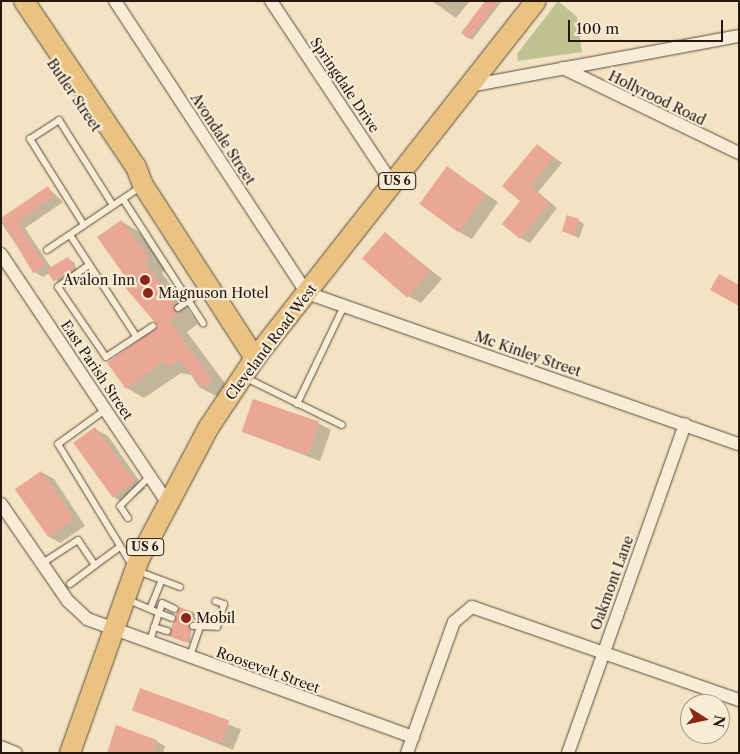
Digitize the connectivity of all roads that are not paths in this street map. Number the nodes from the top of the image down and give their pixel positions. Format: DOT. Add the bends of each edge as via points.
graph roads {
  1 [pos="10,1"];
  2 [pos="24,1"];
  3 [pos="115,1"];
  4 [pos="271,1"];
  5 [pos="536,1"];
  6 [pos="739,36"];
  7 [pos="563,68"];
  8 [pos="469,86"];
  9 [pos="739,153"];
  10 [pos="143,185"];
  11 [pos="394,186"];
  12 [pos="123,199"];
  13 [pos="113,205"];
  14 [pos="84,225"];
  15 [pos="70,235"];
  16 [pos="47,250"];
  17 [pos="1,254"];
  18 [pos="89,265"];
  19 [pos="209,287"];
  20 [pos="307,293"];
  21 [pos="188,301"];
  22 [pos="344,306"];
  23 [pos="178,308"];
  24 [pos="203,323"];
  25 [pos="152,326"];
  26 [pos="136,336"];
  27 [pos="255,358"];
  28 [pos="243,376"];
  29 [pos="297,404"];
  30 [pos="105,410"];
  31 [pos="685,424"];
  32 [pos="342,425"];
  33 [pos="739,444"];
  34 [pos="150,476"];
  35 [pos="167,502"];
  36 [pos="1,504"];
  37 [pos="128,518"];
  38 [pos="120,547"];
  39 [pos="41,564"];
  40 [pos="94,566"];
  41 [pos="135,570"];
  42 [pos="162,580"];
  43 [pos="70,584"];
  44 [pos="180,587"];
  45 [pos="125,599"];
  46 [pos="215,601"];
  47 [pos="150,609"];
  48 [pos="175,609"];
  49 [pos="159,613"];
  50 [pos="197,616"];
  51 [pos="172,618"];
  52 [pos="154,627"];
  53 [pos="197,627"];
  54 [pos="114,630"];
  55 [pos="167,631"];
  56 [pos="149,642"];
  57 [pos="604,652"];
  58 [pos="190,657"];
  59 [pos="739,700"];
  60 [pos="413,737"];
  61 [pos="1,748"];
  62 [pos="16,753"];
  63 [pos="70,753"];
  64 [pos="407,753"];
  65 [pos="568,753"];
  1 -- 10 [label="main road, Butler Street" via="127,173"];
  2 -- 10 [label="main road, Butler Street" via="136,167"];
  3 -- 20 [label="street, Avondale Street"];
  4 -- 11 [label="street, Springdale Drive"];
  5 -- 8 [label="main road, Cleveland Road West / US 6"];
  6 -- 7 [label="street"];
  7 -- 8 [label="street"];
  7 -- 9 [label="street, Hollyrood Road"];
  8 -- 11 [label="main road, Cleveland Road West / US 6"];
  10 -- 12 [label="lane"];
  10 -- 19 [label="main road, Butler Street"];
  11 -- 20 [label="main road, Cleveland Road West / US 6"];
  12 -- 13 [label="lane"];
  12 -- 21 [label="lane"];
  13 -- 14 [label="lane"];
  13 -- 14 [label="lane" via="59,120 30,139"];
  14 -- 15 [label="lane"];
  15 -- 16 [label="lane"];
  15 -- 18 [label="lane"];
  17 -- 30 [label="street, East Parish Street"];
  18 -- 26 [label="lane"];
  18 -- 26 [label="lane" via="58,288 106,357"];
  19 -- 21 [label="lane"];
  19 -- 27 [label="main road, Butler Street"];
  20 -- 22 [label="street, Mc Kinley Street"];
  20 -- 27 [label="main road, Cleveland Road West / US 6"];
  21 -- 23 [label="lane"];
  21 -- 24 [label="lane"];
  22 -- 29 [label="lane"];
  22 -- 31 [label="street, Mc Kinley Street"];
  25 -- 26 [label="lane"];
  27 -- 28 [label="main road, Cleveland Road West / US 6"];
  28 -- 29 [label="lane"];
  28 -- 35 [label="main road, Cleveland Road West / US 6"];
  29 -- 32 [label="lane"];
  30 -- 34 [label="street, East Parish Street"];
  30 -- 38 [label="lane" via="58,444"];
  31 -- 33 [label="street, Mc Kinley Street"];
  31 -- 57 [label="street, Oakmont Lane"];
  34 -- 35 [label="street, East Parish Street"];
  34 -- 37 [label="lane" via="120,506"];
  35 -- 41 [label="main road, Cleveland Road West / US 6"];
  36 -- 39 [label="street, Roosevelt Street"];
  38 -- 40 [label="lane"];
  38 -- 41 [label="lane"];
  39 -- 40 [label="lane" via="78,540"];
  39 -- 54 [label="street, Roosevelt Street" via="76,611"];
  40 -- 43 [label="lane"];
  41 -- 42 [label="lane"];
  41 -- 45 [label="main road, Cleveland Road West / US 6"];
  42 -- 44 [label="lane"];
  42 -- 47 [label="lane"];
  45 -- 47 [label="lane"];
  45 -- 54 [label="main road, Cleveland Road West / US 6"];
  46 -- 53 [label="lane" via="224,604 217,627"];
  47 -- 49 [label="lane"];
  48 -- 49 [label="lane" via="162,603"];
  49 -- 51 [label="lane"];
  49 -- 52 [label="lane"];
  50 -- 53 [label="lane" via="203,618"];
  52 -- 55 [label="lane"];
  52 -- 56 [label="lane"];
  53 -- 58 [label="lane"];
  54 -- 56 [label="street, Roosevelt Street"];
  54 -- 63 [label="main road, Cleveland Road West / US 6"];
  56 -- 58 [label="street, Roosevelt Street"];
  57 -- 59 [label="street"];
  57 -- 60 [label="street" via="484,608 467,609 454,622"];
  57 -- 65 [label="street, Oakmont Lane"];
  58 -- 60 [label="street, Roosevelt Street"];
  60 -- 64 [label="street"];
  61 -- 62 [label="street"];
}
